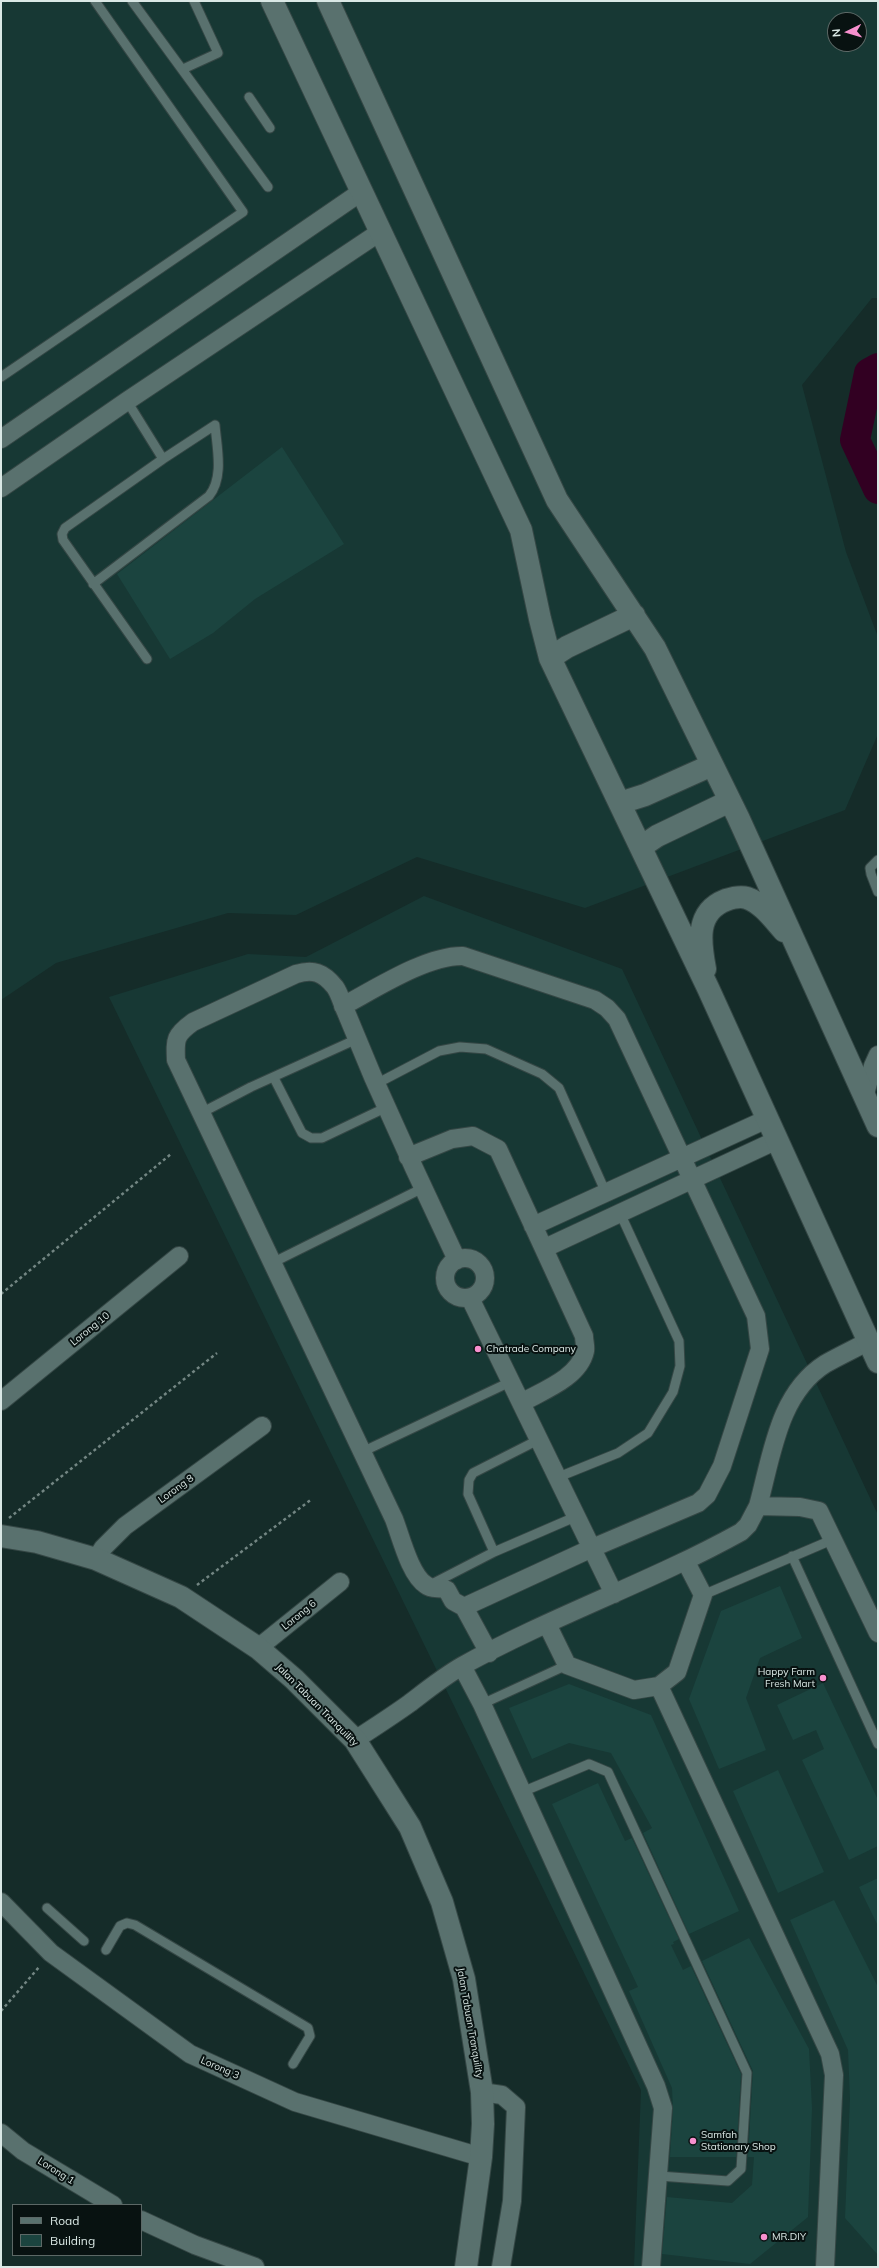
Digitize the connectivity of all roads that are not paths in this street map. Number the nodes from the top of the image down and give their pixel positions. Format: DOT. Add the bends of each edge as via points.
graph roads {
  1 [pos="95,1"];
  2 [pos="132,1"];
  3 [pos="194,1"];
  4 [pos="272,1"];
  5 [pos="328,1"];
  6 [pos="183,69"];
  7 [pos="249,97"];
  8 [pos="270,128"];
  9 [pos="268,187"];
  10 [pos="361,192"];
  11 [pos="380,232"];
  12 [pos="1,377"];
  13 [pos="126,401"];
  14 [pos="1,439"];
  15 [pos="163,459"];
  16 [pos="1,488"];
  17 [pos="93,584"];
  18 [pos="634,615"];
  19 [pos="550,658"];
  20 [pos="146,659"];
  21 [pos="712,765"];
  22 [pos="730,801"];
  23 [pos="620,803"];
  24 [pos="641,846"];
  25 [pos="878,860"];
  26 [pos="878,892"];
  27 [pos="796,945"];
  28 [pos="708,988"];
  29 [pos="343,1006"];
  30 [pos="357,1039"];
  31 [pos="878,1055"];
  32 [pos="274,1078"];
  33 [pos="376,1084"];
  34 [pos="864,1097"];
  35 [pos="387,1107"];
  36 [pos="201,1113"];
  37 [pos="767,1119"];
  38 [pos="878,1126"];
  39 [pos="777,1140"];
  40 [pos="408,1157"];
  41 [pos="683,1159"];
  42 [pos="693,1179"];
  43 [pos="423,1188"];
  44 [pos="606,1193"];
  45 [pos="620,1213"];
  46 [pos="533,1226"];
  47 [pos="545,1248"];
  48 [pos="179,1256"];
  49 [pos="457,1260"];
  50 [pos="272,1263"];
  51 [pos="470,1298"];
  52 [pos="868,1341"];
  53 [pos="878,1362"];
  54 [pos="510,1382"];
  55 [pos="1,1401"];
  56 [pos="521,1403"];
  57 [pos="262,1426"];
  58 [pos="538,1440"];
  59 [pos="362,1452"];
  60 [pos="556,1478"];
  61 [pos="758,1506"];
  62 [pos="575,1517"];
  63 [pos="2,1529"];
  64 [pos="834,1539"];
  65 [pos="590,1549"];
  66 [pos="494,1552"];
  67 [pos="792,1556"];
  68 [pos="96,1559"];
  69 [pos="686,1562"];
  70 [pos="340,1582"];
  71 [pos="427,1586"];
  72 [pos="614,1594"];
  73 [pos="703,1595"];
  74 [pos="464,1607"];
  75 [pos="547,1624"];
  76 [pos="878,1633"];
  77 [pos="258,1648"];
  78 [pos="489,1652"];
  79 [pos="567,1665"];
  80 [pos="462,1666"];
  81 [pos="659,1686"];
  82 [pos="482,1704"];
  83 [pos="355,1740"];
  84 [pos="878,1744"];
  85 [pos="522,1792"];
  86 [pos="1,1902"];
  87 [pos="47,1908"];
  88 [pos="84,1940"];
  89 [pos="106,1950"];
  90 [pos="293,2064"];
  91 [pos="482,2092"];
  92 [pos="1,2134"];
  93 [pos="481,2157"];
  94 [pos="660,2176"];
  95 [pos="110,2204"];
  96 [pos="142,2220"];
  97 [pos="255,2267"];
  98 [pos="466,2267"];
  99 [pos="501,2267"];
  100 [pos="651,2267"];
  101 [pos="825,2267"];
  1 -- 12 [label="lane" via="243,212"];
  2 -- 6 [label="lane"];
  3 -- 6 [label="lane" via="218,53"];
  4 -- 10 [label="street"];
  5 -- 18 [label="street" via="557,500"];
  6 -- 9 [label="lane"];
  7 -- 8 [label="lane"];
  10 -- 11 [label="street"];
  10 -- 14 [label="street"];
  11 -- 13 [label="street"];
  11 -- 19 [label="street" via="521,530"];
  13 -- 15 [label="lane"];
  13 -- 16 [label="street"];
  15 -- 17 [label="lane" via="65,528 63,540"];
  15 -- 17 [label="lane" via="215,425 218,474 216,487 208,496"];
  17 -- 20 [label="lane"];
  18 -- 19 [label="street" via="567,647"];
  18 -- 21 [label="street" via="655,648"];
  19 -- 23 [label="street"];
  21 -- 22 [label="street"];
  21 -- 23 [label="street" via="645,796"];
  22 -- 24 [label="street"];
  22 -- 27 [label="street"];
  23 -- 24 [label="street"];
  24 -- 28 [label="street"];
  25 -- 26 [label="lane" via="870,868"];
  27 -- 28 [label="street" via="767,912 747,897 732,898 720,903 710,910 703,920 702,952"];
  27 -- 34 [label="street"];
  28 -- 37 [label="street"];
  29 -- 30 [label="street"];
  29 -- 36 [label="street" via="335,988 322,975 310,970 192,1022 180,1031 175,1042 176,1060"];
  29 -- 41 [label="street" via="432,961 450,956 463,956 595,1000 617,1019"];
  30 -- 32 [label="lane"];
  30 -- 33 [label="street"];
  31 -- 34 [label="street" via="872,1066"];
  32 -- 35 [label="lane" via="302,1133 311,1138 322,1138"];
  32 -- 36 [label="lane" via="250,1087"];
  33 -- 35 [label="street"];
  33 -- 44 [label="lane" via="439,1052 460,1047 486,1049 542,1074 559,1088"];
  34 -- 38 [label="street"];
  35 -- 40 [label="street"];
  36 -- 50 [label="street"];
  37 -- 39 [label="street"];
  37 -- 41 [label="street"];
  39 -- 42 [label="street"];
  39 -- 52 [label="street"];
  40 -- 43 [label="street"];
  40 -- 46 [label="street" via="452,1139 473,1136 486,1142 498,1149"];
  41 -- 42 [label="street"];
  41 -- 44 [label="street"];
  42 -- 45 [label="street"];
  42 -- 65 [label="street" via="756,1316 760,1349 722,1466 707,1495 698,1503"];
  43 -- 49 [label="street"];
  43 -- 50 [label="lane"];
  44 -- 46 [label="street"];
  45 -- 47 [label="street"];
  45 -- 60 [label="lane" via="679,1341 680,1366 673,1392 648,1434 618,1454"];
  46 -- 47 [label="street"];
  47 -- 56 [label="street" via="584,1336 585,1351 578,1368"];
  48 -- 55 [label="street, Lorong 10"];
  49 -- 51 [label="street" via="447,1270 446,1285 456,1296"];
  49 -- 51 [label="street" via="467,1258 476,1261 484,1272 486,1281 482,1290"];
  50 -- 59 [label="street"];
  51 -- 54 [label="street"];
  52 -- 53 [label="street"];
  52 -- 61 [label="street" via="824,1365 795,1393 783,1416"];
  54 -- 56 [label="street"];
  54 -- 59 [label="lane"];
  56 -- 58 [label="street"];
  57 -- 68 [label="street, Lorong 8" via="125,1526 103,1548"];
  58 -- 60 [label="street"];
  58 -- 66 [label="lane" via="473,1473 469,1480 468,1494"];
  59 -- 71 [label="street" via="394,1519 412,1566 419,1580"];
  60 -- 62 [label="street"];
  61 -- 64 [label="street" via="819,1511"];
  61 -- 69 [label="street" via="748,1525 741,1532"];
  62 -- 65 [label="street"];
  62 -- 66 [label="lane"];
  63 -- 68 [label="street, Jalan Tabuan Tranquility"];
  64 -- 67 [label="lane"];
  64 -- 76 [label="street"];
  65 -- 72 [label="street"];
  65 -- 74 [label="street"];
  66 -- 71 [label="lane"];
  67 -- 73 [label="lane"];
  67 -- 84 [label="lane"];
  68 -- 77 [label="street, Jalan Tabuan Tranquility" via="181,1597"];
  69 -- 72 [label="street"];
  69 -- 73 [label="street"];
  70 -- 77 [label="street, Lorong 6"];
  71 -- 74 [label="street" via="447,1590 453,1601"];
  72 -- 75 [label="street"];
  73 -- 81 [label="street" via="677,1672"];
  74 -- 78 [label="street"];
  75 -- 78 [label="street"];
  75 -- 79 [label="street"];
  77 -- 83 [label="street, Jalan Tabuan Tranquility" via="294,1679"];
  78 -- 80 [label="street"];
  79 -- 81 [label="street" via="634,1690"];
  79 -- 82 [label="lane"];
  80 -- 82 [label="street"];
  80 -- 83 [label="street"];
  81 -- 101 [label="street" via="830,2054 834,2075"];
  82 -- 85 [label="street"];
  83 -- 91 [label="street, Jalan Tabuan Tranquility" via="410,1827 442,1902 464,1979"];
  85 -- 94 [label="street" via="656,2086 663,2108"];
  85 -- 94 [label="lane" via="589,1764 608,1772 747,2073 741,2169 728,2181"];
  86 -- 93 [label="street, Lorong 3" via="51,1954 190,2054 295,2102"];
  87 -- 88 [label="lane"];
  89 -- 90 [label="lane" via="120,1926 127,1923 135,1925 308,2028 310,2036"];
  91 -- 93 [label="street, Jalan Tabuan Tranquility"];
  91 -- 99 [label="street" via="502,2095 516,2107 512,2201"];
  92 -- 95 [label="street, Lorong 1" via="23,2151"];
  93 -- 98 [label="street, Jalan Tabuan Tranquility"];
  94 -- 100 [label="street"];
  96 -- 97 [label="street" via="195,2246"];
}
